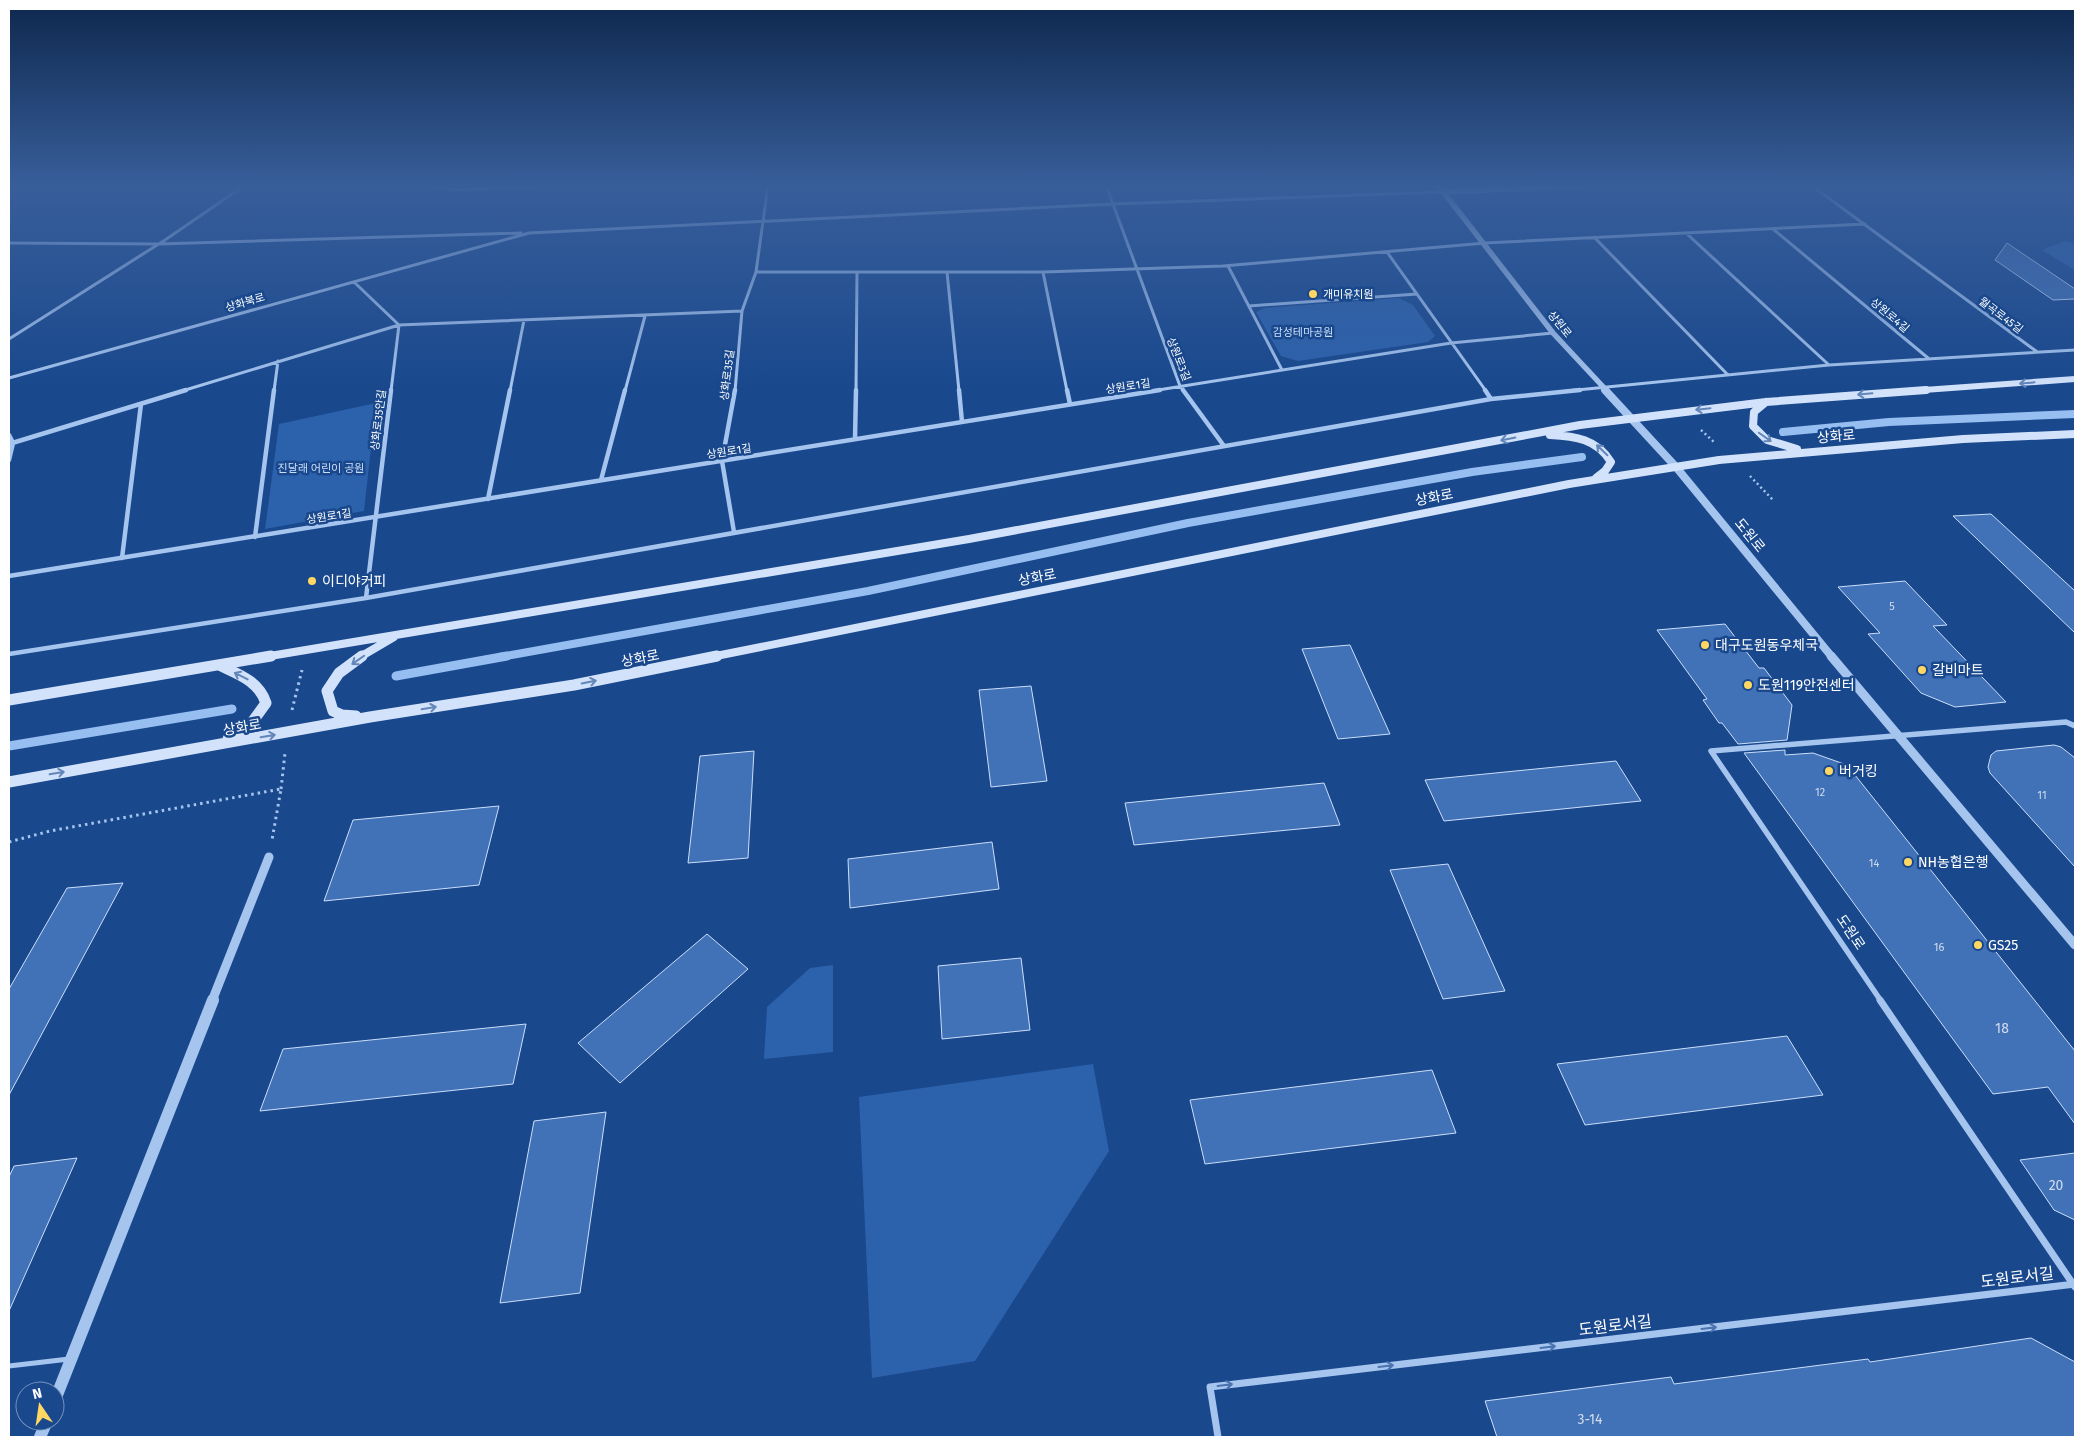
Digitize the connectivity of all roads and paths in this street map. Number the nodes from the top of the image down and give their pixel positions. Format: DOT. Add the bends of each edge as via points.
graph roads {
  1 [pos="146,252"];
  2 [pos="459,252"];
  3 [pos="758,252"];
  4 [pos="1130,252"];
  5 [pos="1382,252"];
  6 [pos="1387,252"];
  7 [pos="1492,252"];
  8 [pos="1609,252"];
  9 [pos="1708,252"];
  10 [pos="1801,252"];
  11 [pos="1902,252"];
  12 [pos="1228,266"];
  13 [pos="1135,269"];
  14 [pos="756,272"];
  15 [pos="857,272"];
  16 [pos="947,272"];
  17 [pos="1043,272"];
  18 [pos="354,282"];
  19 [pos="1417,294"];
  20 [pos="1248,306"];
  21 [pos="742,311"];
  22 [pos="644,316"];
  23 [pos="524,320"];
  24 [pos="399,324"];
  25 [pos="1553,332"];
  26 [pos="9,339"];
  27 [pos="1451,342"];
  28 [pos="2075,350"];
  29 [pos="2036,352"];
  30 [pos="1928,358"];
  31 [pos="278,362"];
  32 [pos="1829,365"];
  33 [pos="1282,370"];
  34 [pos="1728,375"];
  35 [pos="9,378"];
  36 [pos="2075,379"];
  37 [pos="1180,386"];
  38 [pos="1601,386"];
  39 [pos="1491,398"];
  40 [pos="1766,402"];
  41 [pos="141,404"];
  42 [pos="1070,404"];
  43 [pos="1630,418"];
  44 [pos="962,422"];
  45 [pos="2075,434"];
  46 [pos="9,435"];
  47 [pos="1532,435"];
  48 [pos="855,439"];
  49 [pos="11,443"];
  50 [pos="1224,446"];
  51 [pos="1809,452"];
  52 [pos="9,460"];
  53 [pos="722,461"];
  54 [pos="1676,467"];
  55 [pos="602,480"];
  56 [pos="1585,481"];
  57 [pos="488,499"];
  58 [pos="375,517"];
  59 [pos="734,532"];
  60 [pos="255,536"];
  61 [pos="122,558"];
  62 [pos="9,576"];
  63 [pos="366,598"];
  64 [pos="399,634"];
  65 [pos="306,650"];
  66 [pos="9,654"];
  67 [pos="219,666"];
  68 [pos="9,700"];
  69 [pos="370,717"];
  70 [pos="2075,726"];
  71 [pos="287,732"];
  72 [pos="1897,736"];
  73 [pos="204,747"];
  74 [pos="9,782"];
  75 [pos="281,789"];
  76 [pos="9,842"];
  77 [pos="269,857"];
  78 [pos="2075,945"];
  79 [pos="2075,1285"];
  80 [pos="71,1359"];
  81 [pos="9,1366"];
  82 [pos="62,1381"];
  83 [pos="1218,1437"];
  1 -- 26 [label="street"];
  2 -- 18 [label="street, 상화북로"];
  3 -- 14 [label="street, 상화로35길"];
  4 -- 13 [label="street"];
  5 -- 12 [label="street"];
  6 -- 19 [label="street"];
  7 -- 25 [label="street, 상원로"];
  8 -- 34 [label="street"];
  9 -- 32 [label="street"];
  10 -- 30 [label="street, 상원로4길"];
  11 -- 29 [label="street, 월곡로45길"];
  12 -- 13 [label="street"];
  12 -- 20 [label="street"];
  13 -- 17 [label="street"];
  13 -- 37 [label="street, 상원로3길"];
  14 -- 15 [label="street"];
  14 -- 21 [label="street, 상화로35길"];
  15 -- 16 [label="street"];
  15 -- 48 [label="street"];
  16 -- 17 [label="street"];
  16 -- 44 [label="street"];
  17 -- 42 [label="street"];
  18 -- 24 [label="street"];
  18 -- 35 [label="street, 상화북로"];
  19 -- 20 [label="street"];
  19 -- 27 [label="street"];
  20 -- 33 [label="street"];
  21 -- 22 [label="street"];
  21 -- 53 [label="street, 상화로35길" via="735,393"];
  22 -- 23 [label="street"];
  22 -- 55 [label="street"];
  23 -- 24 [label="street"];
  23 -- 57 [label="street"];
  24 -- 31 [label="street"];
  24 -- 58 [label="street, 상화로35안길"];
  25 -- 27 [label="street, 상원로1길"];
  25 -- 38 [label="street, 상원로"];
  27 -- 33 [label="street, 상원로1길"];
  27 -- 39 [label="street"];
  28 -- 29 [label="street"];
  29 -- 30 [label="street"];
  30 -- 32 [label="street"];
  31 -- 41 [label="street"];
  31 -- 60 [label="street"];
  32 -- 34 [label="street"];
  33 -- 37 [label="street, 상원로1길"];
  34 -- 38 [label="street"];
  36 -- 40 [label="main road, one-way"];
  37 -- 42 [label="street, 상원로1길"];
  37 -- 50 [label="street, 상원로3길"];
  38 -- 39 [label="street"];
  38 -- 43 [label="street, 상원로"];
  39 -- 50 [label="street"];
  40 -- 43 [label="main road, one-way"];
  40 -- 51 [label="main road, one-way" via="1754,412 1753,426 1767,440"];
  41 -- 49 [label="street"];
  41 -- 61 [label="street"];
  42 -- 44 [label="street, 상원로1길"];
  43 -- 47 [label="main road"];
  43 -- 54 [label="street, 상원로"];
  44 -- 48 [label="street, 상원로1길"];
  45 -- 51 [label="main road, 상화로" via="1963,439"];
  46 -- 49 [label="street"];
  56 -- 47 [label="main road, one-way" via="1605,471 1611,462 1605,451 1579,438"];
  47 -- 64 [label="main road, one-way" via="970,539"];
  48 -- 53 [label="street, 상원로1길"];
  49 -- 52 [label="street"];
  50 -- 59 [label="street"];
  51 -- 54 [label="main road, 상화로"];
  53 -- 55 [label="street, 상원로1길"];
  53 -- 59 [label="street, 상화로35길"];
  54 -- 56 [label="main road, 상화로"];
  54 -- 72 [label="street, 도원로"];
  55 -- 57 [label="street, 상원로1길"];
  69 -- 56 [label="main road, 상화로, one-way" via="574,685"];
  57 -- 58 [label="street, 상원로1길"];
  58 -- 60 [label="street, 상원로1길"];
  58 -- 63 [label="street, 상화로35안길"];
  59 -- 63 [label="street"];
  60 -- 61 [label="street, 상원로1길"];
  61 -- 62 [label="street, 상원로1길"];
  63 -- 66 [label="street"];
  64 -- 65 [label="main road"];
  64 -- 69 [label="main road, one-way" via="342,671 328,688 327,697 333,711 342,715"];
  65 -- 67 [label="main road"];
  65 -- 71 [label="path"];
  67 -- 68 [label="main road"];
  73 -- 67 [label="main road, one-way" via="233,738 246,730 266,704 261,688"];
  69 -- 71 [label="main road, 상화로"];
  70 -- 72 [label="street, 도원로" via="2066,722"];
  73 -- 71 [label="main road, 상화로, one-way"];
  71 -- 75 [label="path"];
  72 -- 78 [label="street, 도원로"];
  72 -- 79 [label="street, 도원로" via="1711,750"];
  74 -- 73 [label="main road, 상화로, one-way"];
  75 -- 76 [label="path" via="50,831"];
  75 -- 77 [label="path"];
  77 -- 80 [label="street"];
  83 -- 79 [label="street, 도원로서길, one-way" via="1210,1387"];
  80 -- 81 [label="lane"];
  80 -- 82 [label="street"];
}
